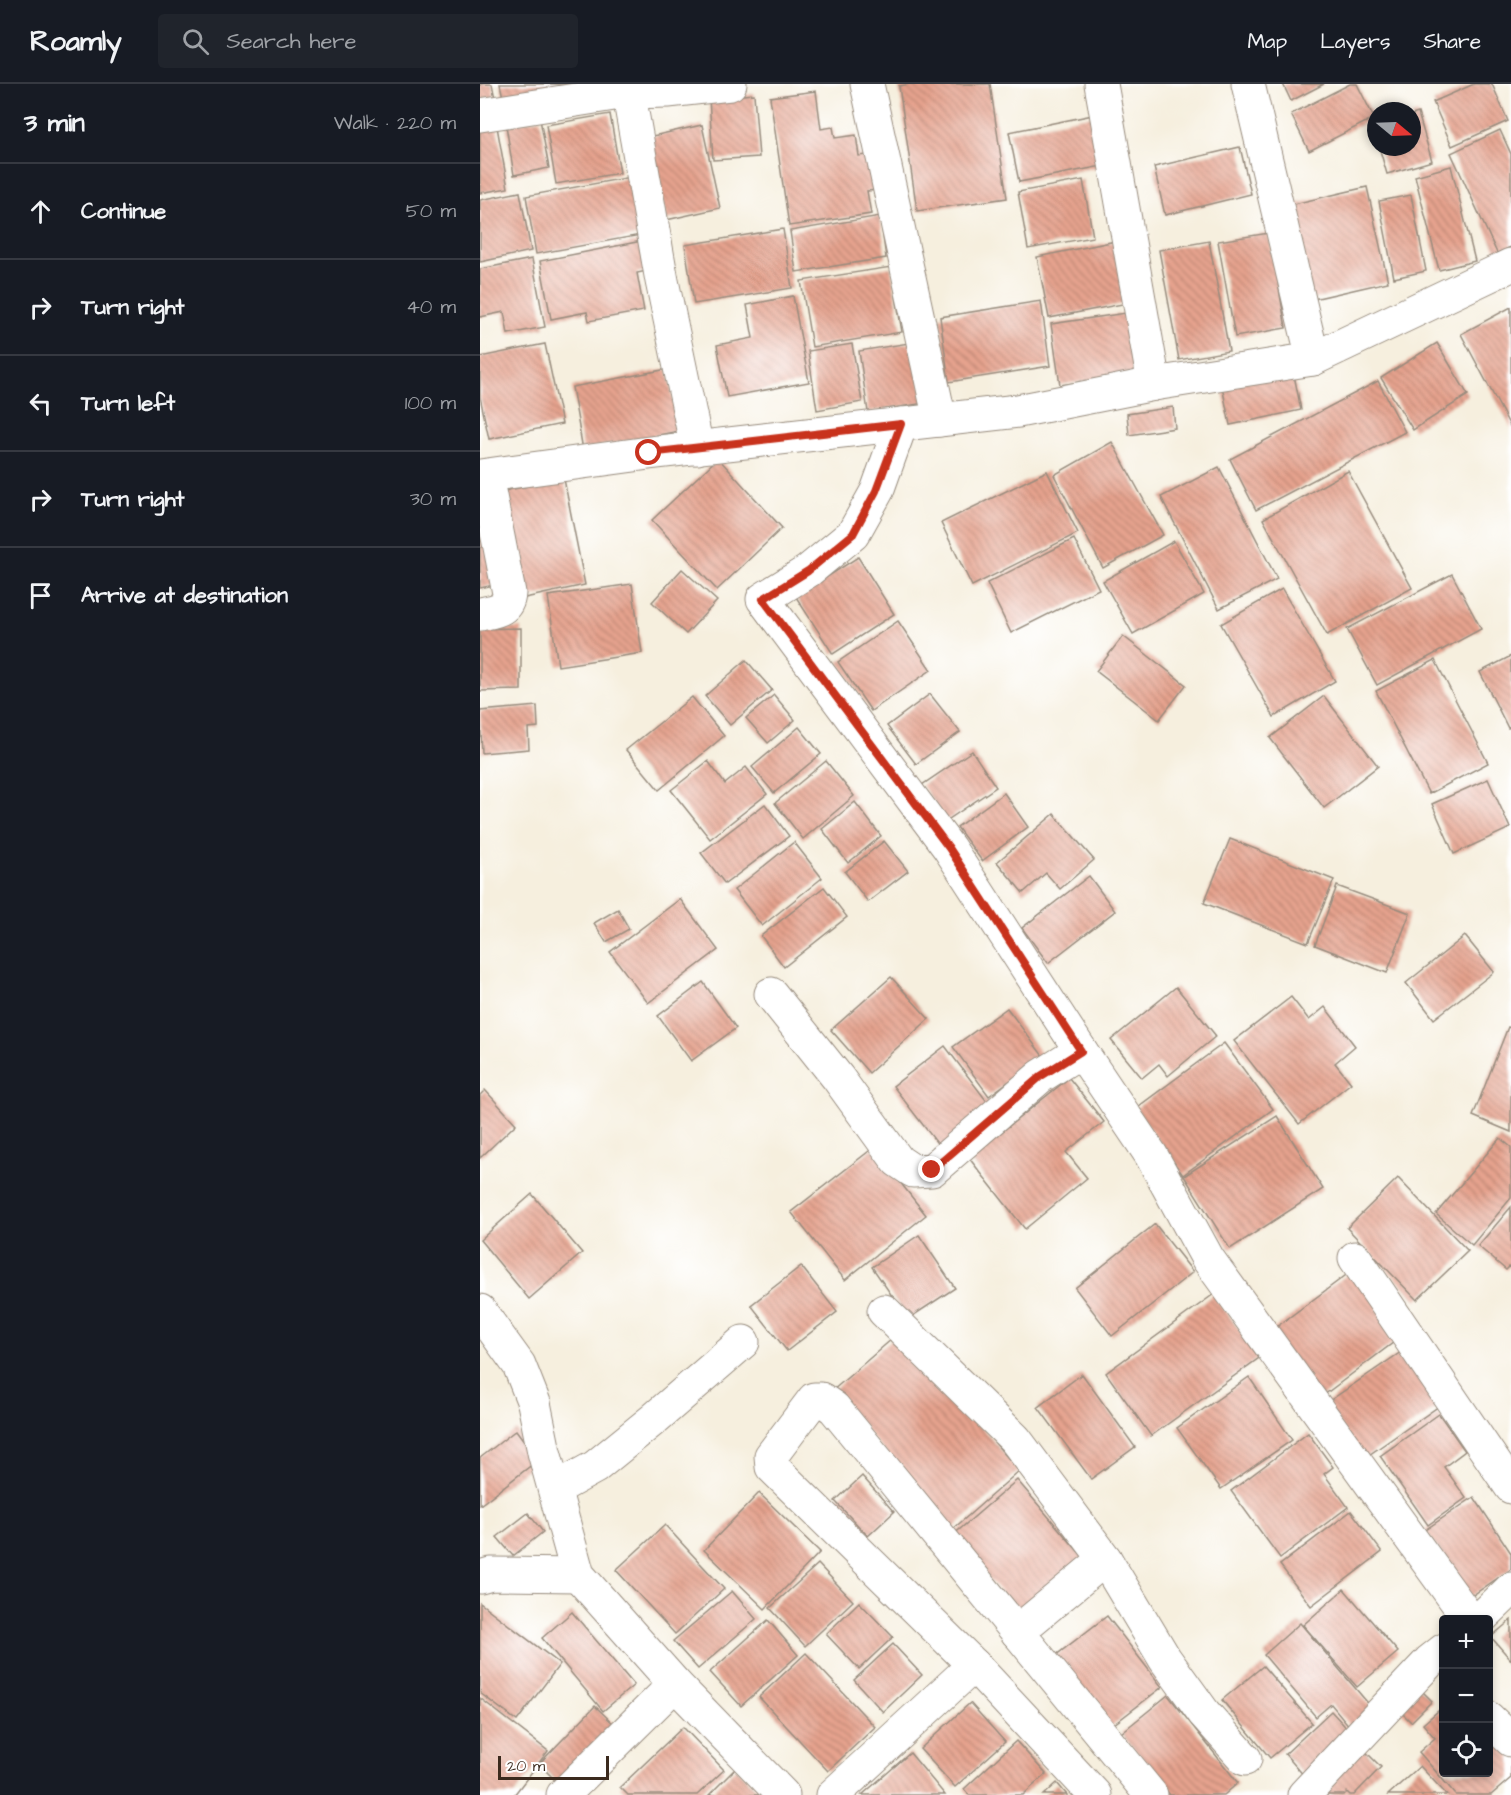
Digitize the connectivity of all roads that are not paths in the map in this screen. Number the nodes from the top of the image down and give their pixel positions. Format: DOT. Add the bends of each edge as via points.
graph roads {
  1 [pos="730,84"];
  2 [pos="867,84"];
  3 [pos="1101,84"];
  4 [pos="1248,84"];
  5 [pos="627,88"];
  6 [pos="480,115"];
  7 [pos="1511,265"];
  8 [pos="1313,359"];
  9 [pos="1154,384"];
  10 [pos="940,420"];
  11 [pos="901,424"];
  12 [pos="698,448"];
  13 [pos="483,476"];
  14 [pos="480,614"];
  15 [pos="771,994"];
  16 [pos="1081,1051"];
  17 [pos="1355,1258"];
  18 [pos="480,1311"];
  19 [pos="884,1311"];
  20 [pos="743,1342"];
  21 [pos="1511,1487"];
  22 [pos="555,1489"];
  23 [pos="1105,1559"];
  24 [pos="578,1575"];
  25 [pos="480,1576"];
  26 [pos="1511,1589"];
  27 [pos="1466,1615"];
  28 [pos="1484,1615"];
  29 [pos="1017,1632"];
  30 [pos="1439,1661"];
  31 [pos="974,1665"];
  32 [pos="675,1684"];
  33 [pos="1493,1723"];
  34 [pos="1511,1740"];
  35 [pos="1245,1759"];
  36 [pos="563,1795"];
  37 [pos="783,1795"];
  38 [pos="833,1795"];
  39 [pos="1095,1795"];
  40 [pos="1150,1795"];
  41 [pos="1304,1795"];
  1 -- 5 [label="street" via="668,91"];
  2 -- 10 [label="street"];
  3 -- 9 [label="street"];
  4 -- 8 [label="street"];
  5 -- 6 [label="street"];
  5 -- 12 [label="street" via="662,281"];
  7 -- 8 [label="street"];
  8 -- 9 [label="street"];
  9 -- 10 [label="street" via="1018,411"];
  10 -- 11 [label="street"];
  11 -- 12 [label="street"];
  11 -- 16 [label="street" via="876,491 853,534 808,571 763,599 949,848"];
  12 -- 13 [label="street"];
  13 -- 14 [label="street" via="509,600 501,609"];
  15 -- 16 [label="street" via="898,1161 913,1171 932,1170 1041,1076"];
  16 -- 27 [label="street" via="1151,1155 1208,1259"];
  17 -- 21 [label="street"];
  18 -- 22 [label="street" via="519,1365 534,1403"];
  19 -- 23 [label="street" via="1015,1440"];
  20 -- 22 [label="street" via="595,1467"];
  22 -- 24 [label="street"];
  23 -- 29 [label="street"];
  23 -- 35 [label="street" via="1165,1659 1204,1713"];
  24 -- 25 [label="street"];
  24 -- 32 [label="street"];
  26 -- 28 [label="street"];
  29 -- 31 [label="street" via="834,1408 821,1398 814,1400 771,1456 772,1467"];
  29 -- 40 [label="street"];
  30 -- 41 [label="street"];
  31 -- 38 [label="street"];
  31 -- 39 [label="street"];
  32 -- 36 [label="street"];
  32 -- 37 [label="street"];
  33 -- 34 [label="street"];
}
